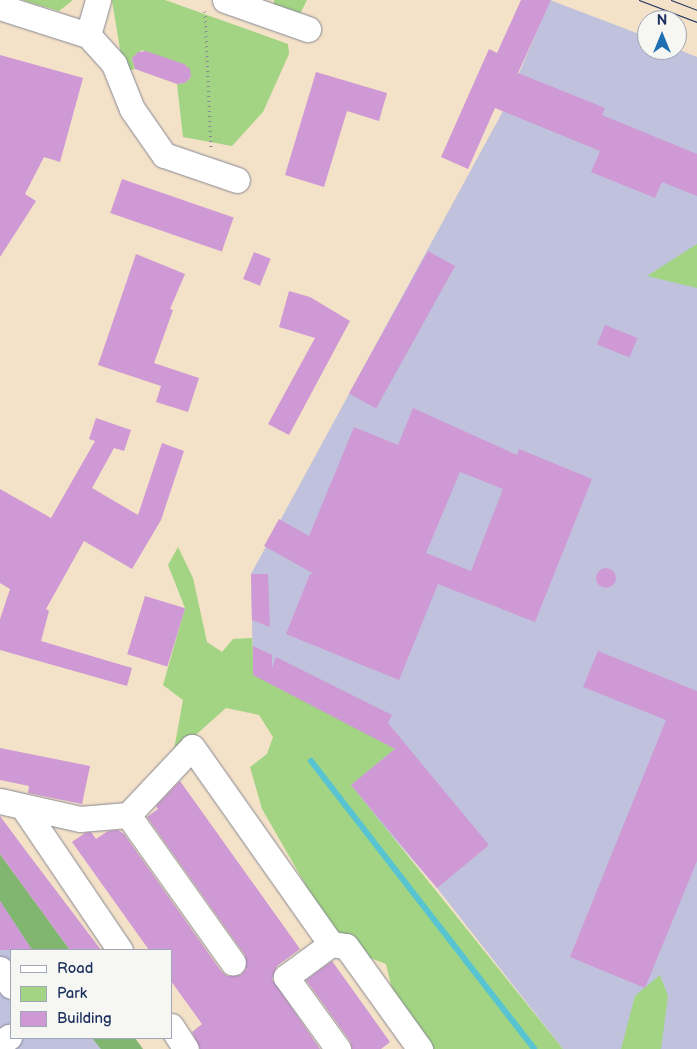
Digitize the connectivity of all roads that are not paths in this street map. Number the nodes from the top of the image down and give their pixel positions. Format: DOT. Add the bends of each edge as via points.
graph roads {
  1 [pos="98,0"];
  2 [pos="215,5"];
  3 [pos="0,7"];
  4 [pos="308,29"];
  5 [pos="88,34"];
  6 [pos="237,180"];
  7 [pos="12,804"];
  8 [pos="128,815"];
  9 [pos="331,944"];
  10 [pos="119,949"];
  11 [pos="233,963"];
  12 [pos="0,968"];
  13 [pos="10,984"];
  14 [pos="172,1028"];
  15 [pos="186,1049"];
  16 [pos="338,1049"];
  17 [pos="420,1049"];
  1 -- 5 [label="lane"];
  2 -- 4 [label="lane"];
  3 -- 5 [label="lane"];
  5 -- 6 [label="lane" via="114,64 132,108 164,155"];
  7 -- 8 [label="lane" via="80,819"];
  7 -- 10 [label="lane"];
  8 -- 9 [label="lane" via="192,747"];
  8 -- 11 [label="lane"];
  9 -- 16 [label="lane" via="286,977"];
  9 -- 17 [label="lane" via="346,946"];
  12 -- 13 [label="lane"];
  14 -- 15 [label="lane"];
}
